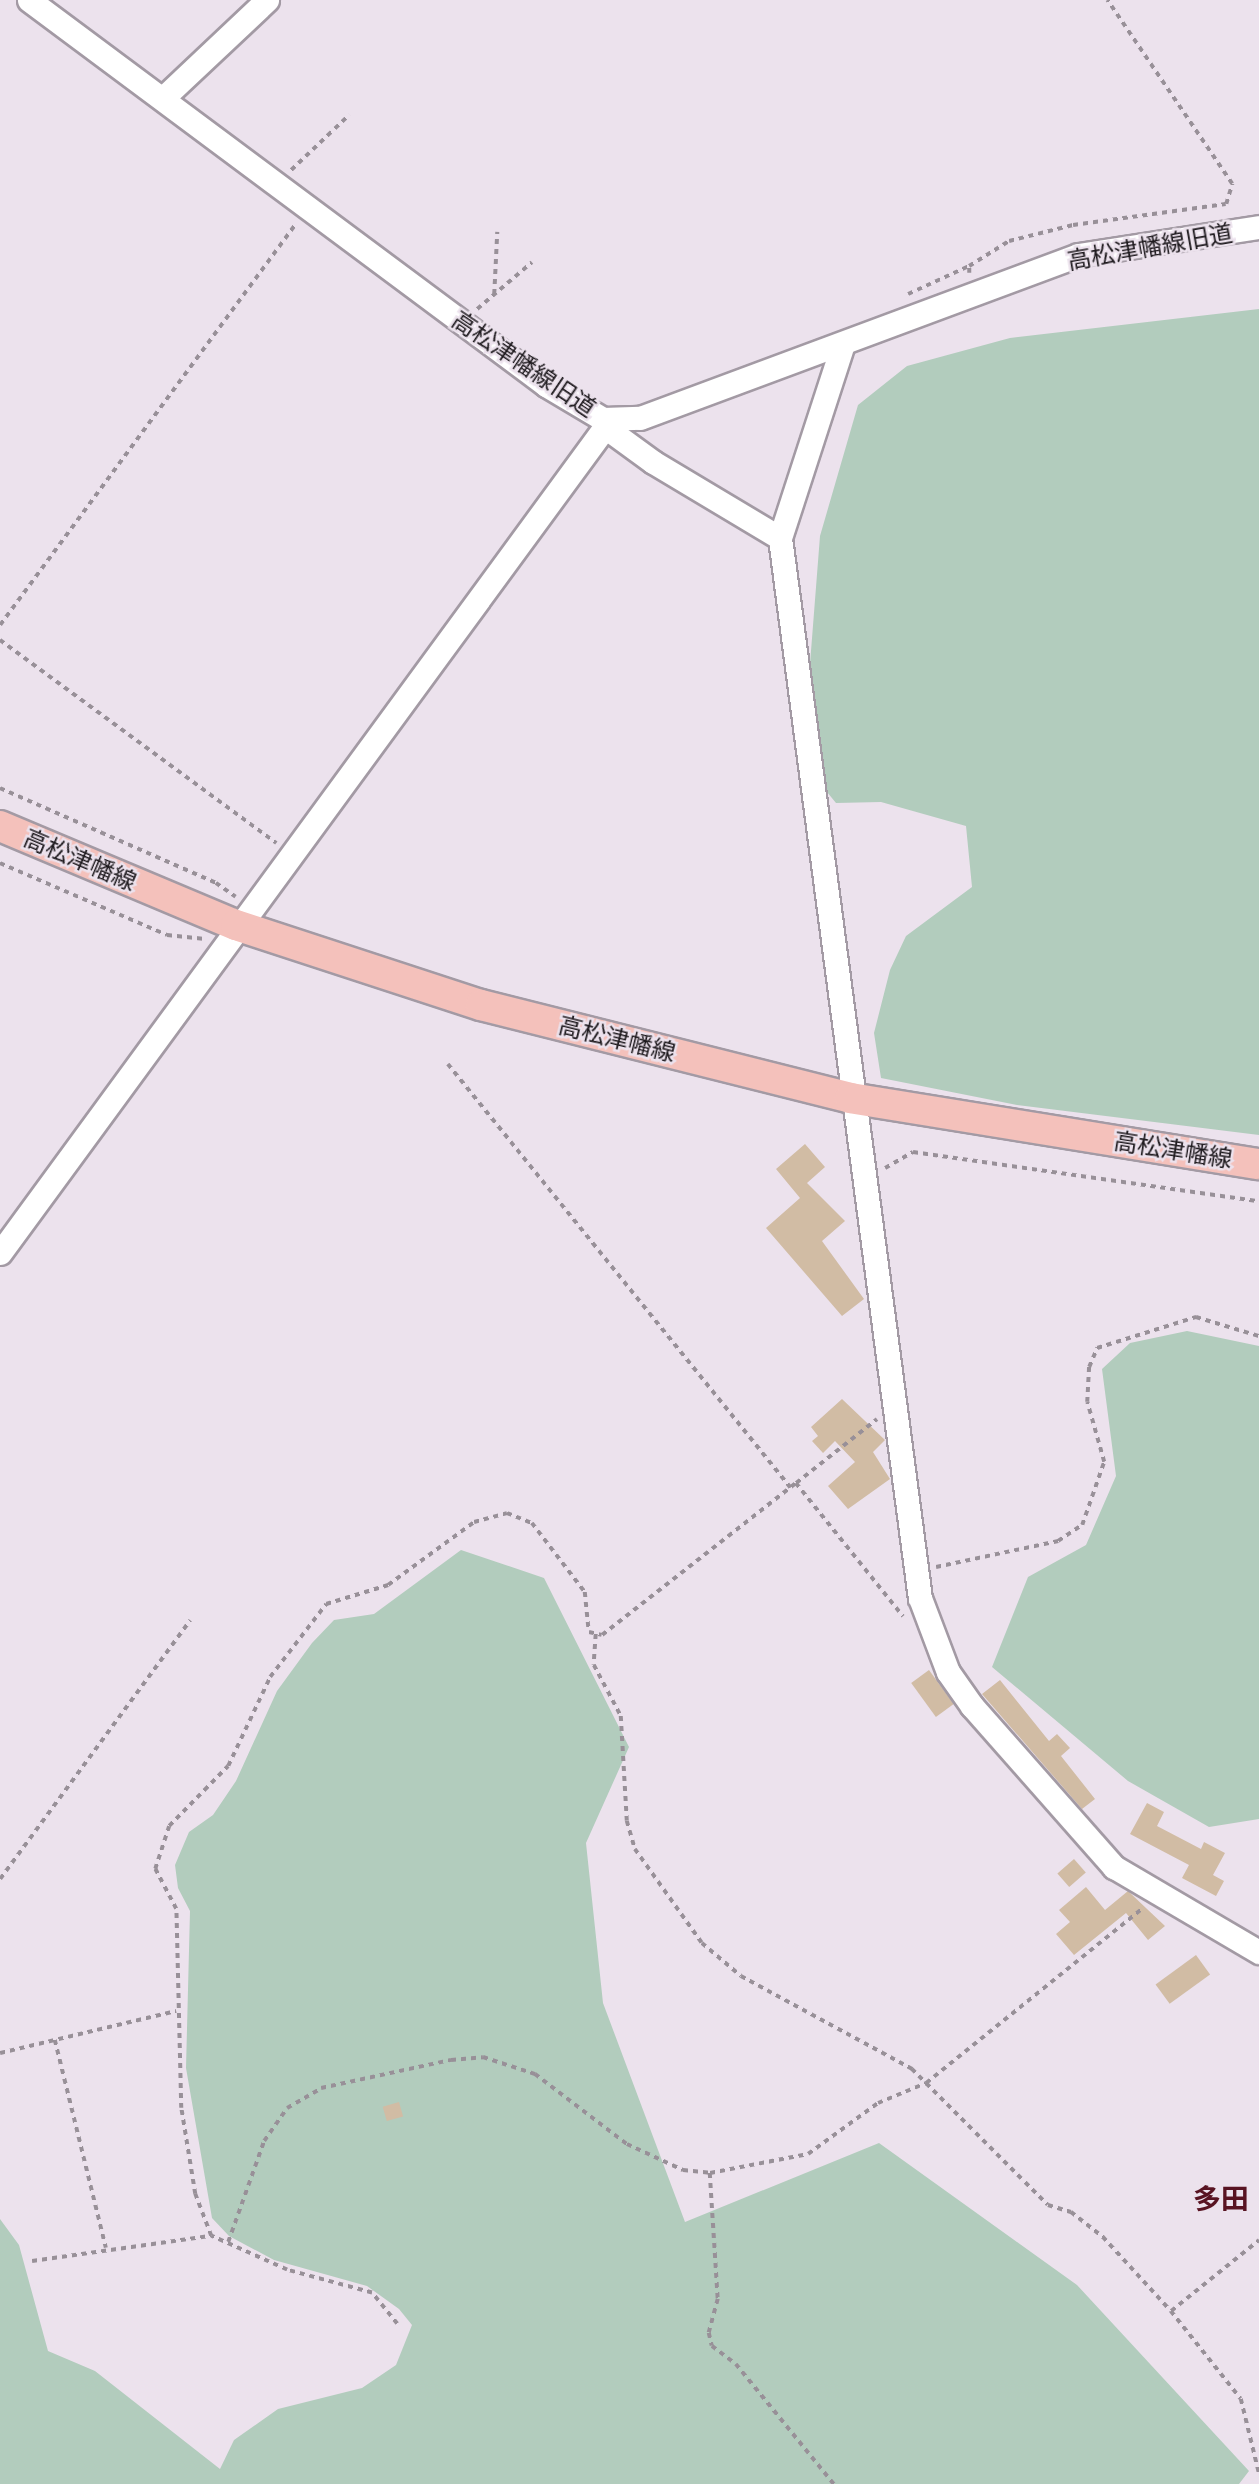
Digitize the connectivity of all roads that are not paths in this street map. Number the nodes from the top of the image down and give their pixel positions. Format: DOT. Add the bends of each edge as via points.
graph roads {
  1 [pos="29,0"];
  2 [pos="267,0"];
  3 [pos="163,97"];
  4 [pos="1259,227"];
  5 [pos="842,347"];
  6 [pos="604,423"];
  7 [pos="780,538"];
  8 [pos="0,826"];
  9 [pos="236,925"];
  10 [pos="849,1098"];
  11 [pos="1259,1164"];
  12 [pos="0,1252"];
  13 [pos="1259,1952"];
  1 -- 3 [label="street, 高松津幡線旧道"];
  2 -- 3 [label="street"];
  3 -- 6 [label="street, 高松津幡線旧道" via="463,324"];
  4 -- 5 [label="street, 高松津幡線旧道" via="1078,255"];
  5 -- 6 [label="street, 高松津幡線旧道" via="640,418"];
  5 -- 7 [label="street"];
  6 -- 7 [label="street"];
  6 -- 9 [label="street"];
  7 -- 10 [label="street"];
  8 -- 9 [label="main road, 高松津幡線"];
  9 -- 10 [label="main road, 高松津幡線" via="481,1005"];
  9 -- 12 [label="street"];
  10 -- 11 [label="main road, 高松津幡線"];
  10 -- 13 [label="street" via="920,1598 948,1672 972,1706 1114,1867"];
}
